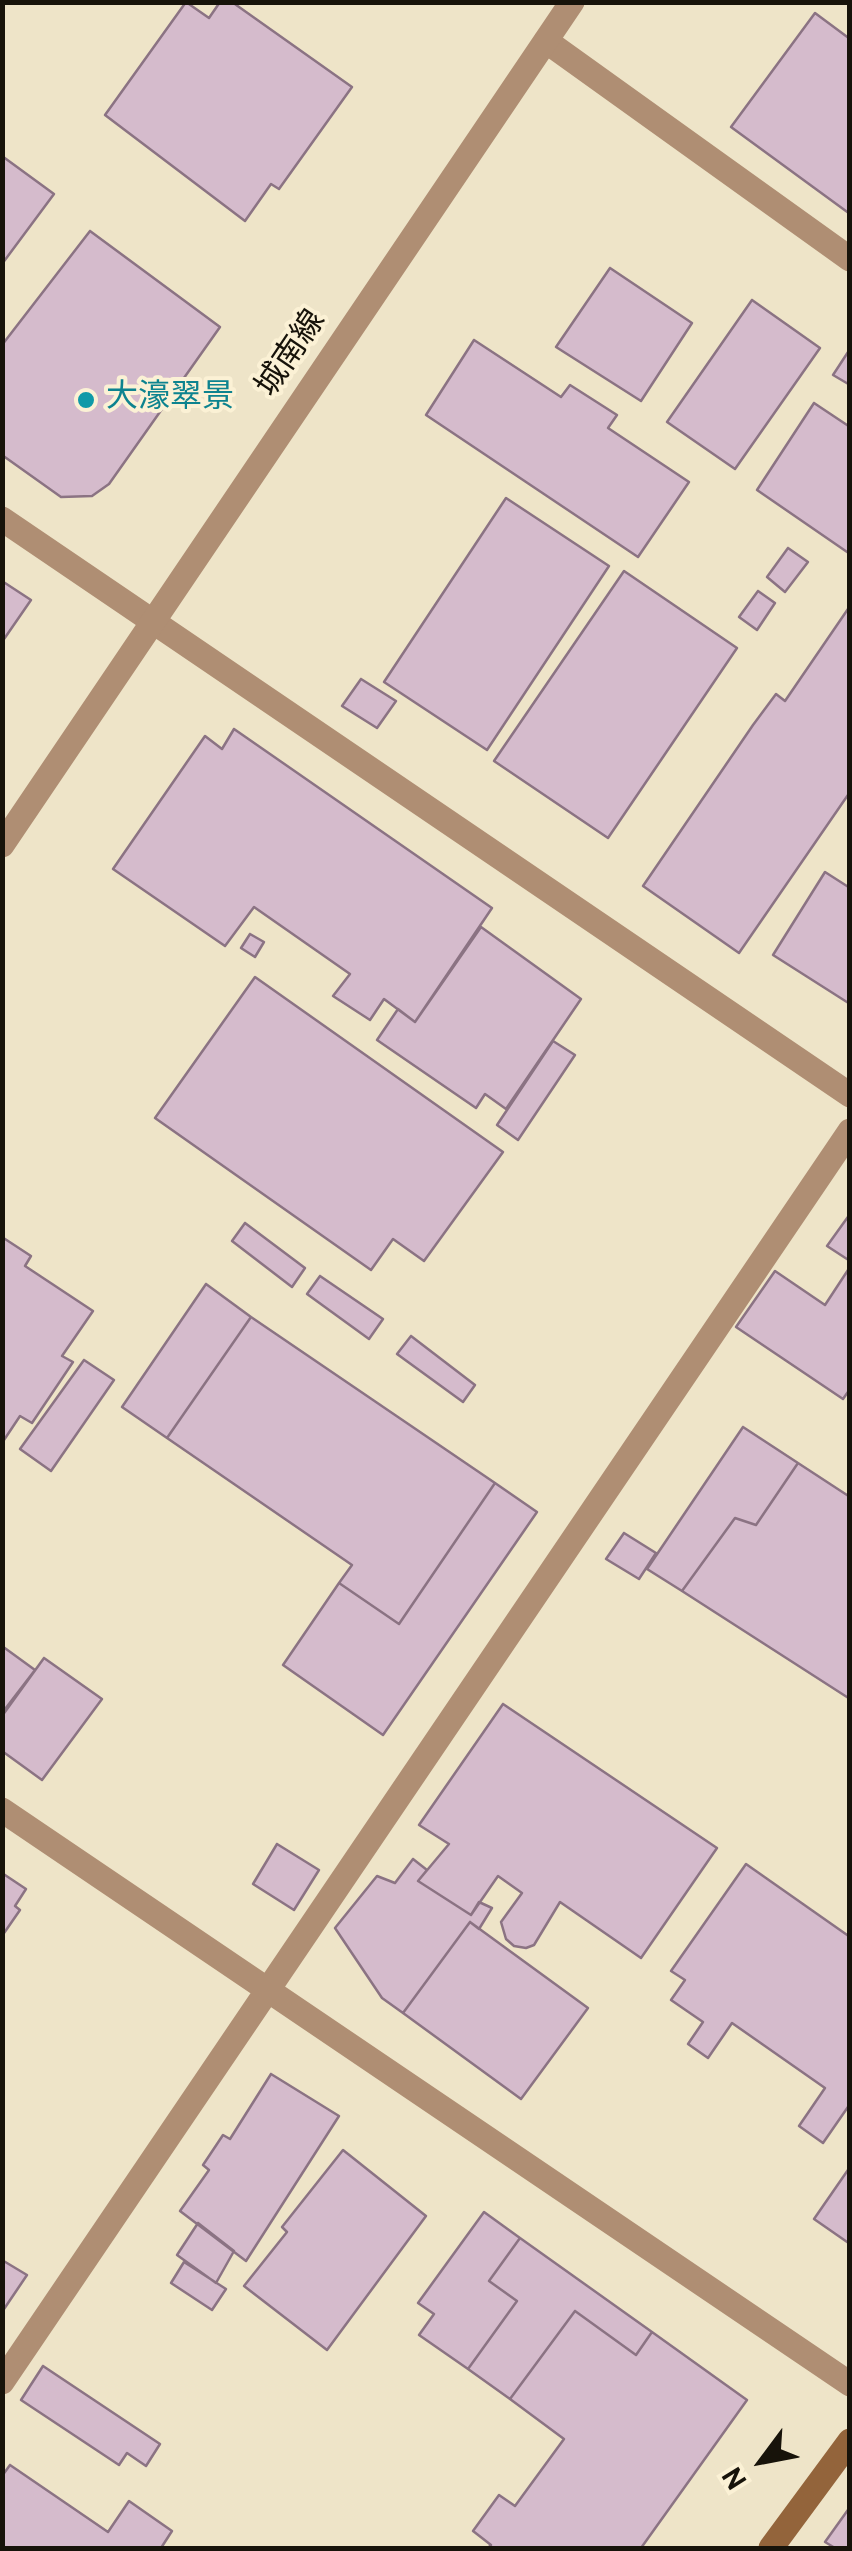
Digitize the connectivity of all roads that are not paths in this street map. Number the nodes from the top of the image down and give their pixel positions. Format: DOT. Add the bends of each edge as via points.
graph roads {
  1 [pos="572,2"];
  2 [pos="546,41"];
  3 [pos="850,259"];
  4 [pos="2,518"];
  5 [pos="152,621"];
  6 [pos="2,846"];
  7 [pos="850,1095"];
  8 [pos="850,1131"];
  9 [pos="2,1810"];
  10 [pos="268,1990"];
  11 [pos="2,2382"];
  12 [pos="850,2384"];
  13 [pos="850,2442"];
  14 [pos="771,2548"];
  1 -- 2 [label="street, 城南線"];
  2 -- 3 [label="street"];
  2 -- 5 [label="street, 城南線"];
  4 -- 5 [label="street"];
  5 -- 6 [label="street, 城南線"];
  5 -- 7 [label="street"];
  8 -- 10 [label="street"];
  9 -- 10 [label="street"];
  10 -- 11 [label="street"];
  10 -- 12 [label="street"];
  13 -- 14 [label="main road"];
}
